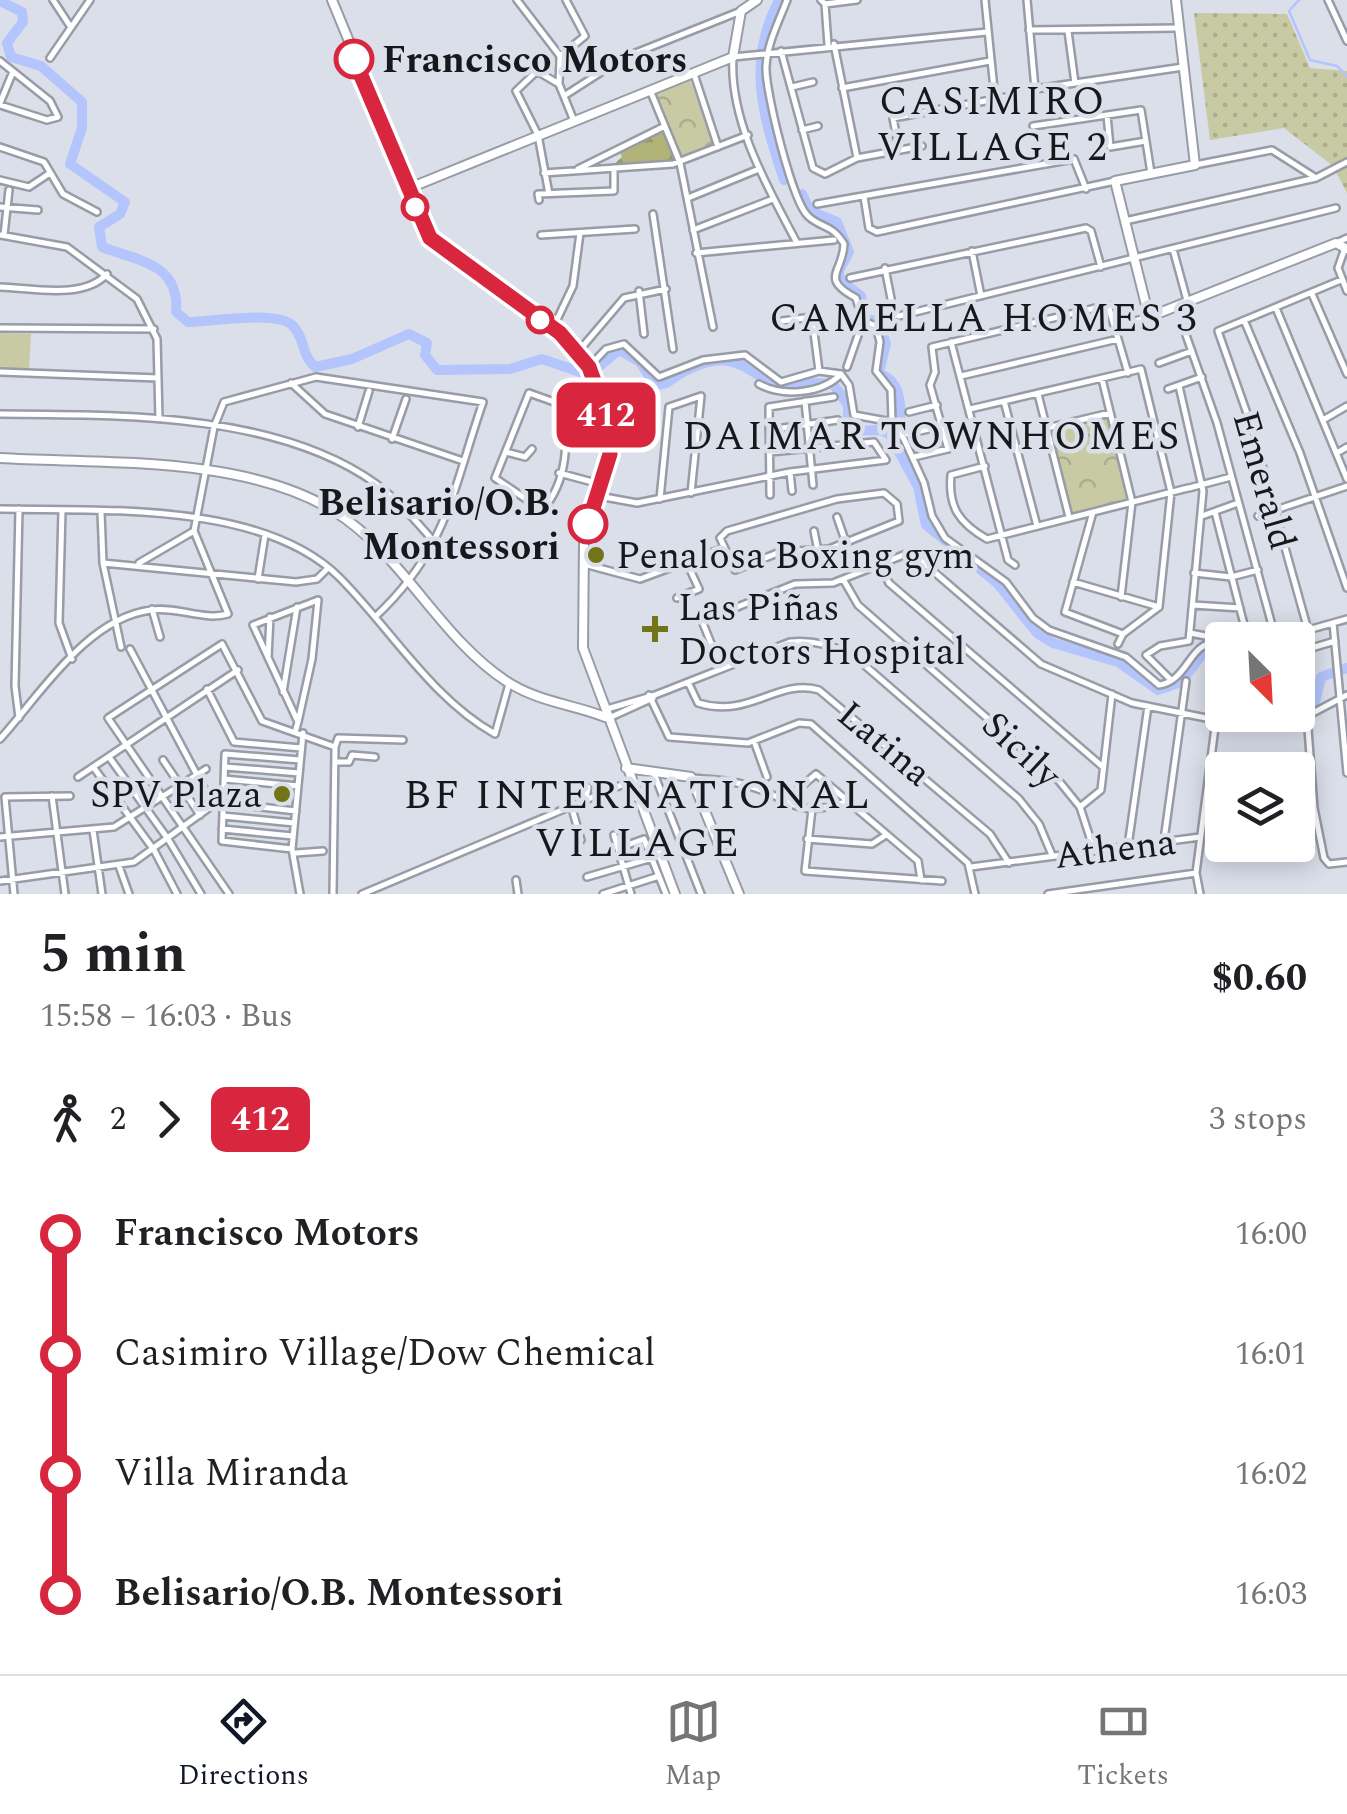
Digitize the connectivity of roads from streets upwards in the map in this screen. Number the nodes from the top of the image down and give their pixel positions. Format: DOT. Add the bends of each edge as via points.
graph roads {
  1 [pos="53,0"];
  2 [pos="90,0"];
  3 [pos="517,0"];
  4 [pos="566,0"];
  5 [pos="758,0"];
  6 [pos="787,0"];
  7 [pos="857,0"];
  8 [pos="985,0"];
  9 [pos="1028,0"];
  10 [pos="1176,0"];
  11 [pos="1328,0"];
  12 [pos="336,2"];
  13 [pos="823,2"];
  14 [pos="741,10"];
  15 [pos="70,26"];
  16 [pos="1177,28"];
  17 [pos="1030,30"];
  18 [pos="1067,30"];
  19 [pos="1343,31"];
  20 [pos="987,32"];
  21 [pos="1347,41"];
  22 [pos="831,44"];
  23 [pos="780,50"];
  24 [pos="766,51"];
  25 [pos="560,56"];
  26 [pos="733,57"];
  27 [pos="50,58"];
  28 [pos="0,61"];
  29 [pos="990,61"];
  30 [pos="1182,67"];
  31 [pos="12,74"];
  32 [pos="693,74"];
  33 [pos="813,82"];
  34 [pos="1075,83"];
  35 [pos="559,84"];
  36 [pos="792,87"];
  37 [pos="842,88"];
  38 [pos="650,90"];
  39 [pos="564,96"];
  40 [pos="1007,97"];
  41 [pos="995,99"];
  42 [pos="0,104"];
  43 [pos="1106,114"];
  44 [pos="574,121"];
  45 [pos="665,126"];
  46 [pos="818,126"];
  47 [pos="1033,126"];
  48 [pos="802,130"];
  49 [pos="538,135"];
  50 [pos="748,135"];
  51 [pos="1146,140"];
  52 [pos="922,146"];
  53 [pos="0,147"];
  54 [pos="718,147"];
  55 [pos="898,150"];
  56 [pos="857,158"];
  57 [pos="1347,162"];
  58 [pos="680,163"];
  59 [pos="1194,165"];
  60 [pos="614,168"];
  61 [pos="760,169"];
  62 [pos="576,170"];
  63 [pos="50,173"];
  64 [pos="544,173"];
  65 [pos="1151,174"];
  66 [pos="1316,178"];
  67 [pos="0,180"];
  68 [pos="1115,182"];
  69 [pos="407,189"];
  70 [pos="1086,189"];
  71 [pos="9,190"];
  72 [pos="549,194"];
  73 [pos="864,197"];
  74 [pos="688,198"];
  75 [pos="773,199"];
  76 [pos="539,200"];
  77 [pos="817,204"];
  78 [pos="4,207"];
  79 [pos="1336,208"];
  80 [pos="38,210"];
  81 [pos="97,212"];
  82 [pos="653,214"];
  83 [pos="1125,221"];
  84 [pos="634,229"];
  85 [pos="693,230"];
  86 [pos="580,233"];
  87 [pos="2,235"];
  88 [pos="542,235"];
  89 [pos="1347,238"];
  90 [pos="834,240"];
  91 [pos="797,242"];
  92 [pos="1343,247"];
  93 [pos="1173,249"];
  94 [pos="972,250"];
  95 [pos="696,254"];
  96 [pos="1132,259"];
  97 [pos="1101,267"];
  98 [pos="885,268"];
  99 [pos="108,273"];
  100 [pos="850,278"];
  101 [pos="1340,280"];
  102 [pos="0,287"];
  103 [pos="666,289"];
  104 [pos="639,291"];
  105 [pos="1347,292"];
  106 [pos="1312,293"];
  107 [pos="981,296"];
  108 [pos="1188,304"];
  109 [pos="1276,308"];
  110 [pos="1150,317"];
  111 [pos="1244,320"];
  112 [pos="782,321"];
  113 [pos="863,321"];
  114 [pos="713,326"];
  115 [pos="1114,327"];
  116 [pos="0,328"];
  117 [pos="553,328"];
  118 [pos="154,329"];
  119 [pos="644,334"];
  120 [pos="1186,335"];
  121 [pos="1118,338"];
  122 [pos="952,342"];
  123 [pos="673,349"];
  124 [pos="1192,351"];
  125 [pos="578,352"];
  126 [pos="1159,363"];
  127 [pos="846,367"];
  128 [pos="589,368"];
  129 [pos="819,371"];
  130 [pos="0,372"];
  131 [pos="1128,372"];
  132 [pos="1347,374"];
  133 [pos="840,376"];
  134 [pos="961,376"];
  135 [pos="1202,377"];
  136 [pos="158,378"];
  137 [pos="1102,380"];
  138 [pos="291,383"];
  139 [pos="759,384"];
  140 [pos="1179,386"];
  141 [pos="1168,389"];
  142 [pos="370,391"];
  143 [pos="1038,394"];
  144 [pos="834,397"];
  145 [pos="406,399"];
  146 [pos="805,401"];
  147 [pos="1004,402"];
  148 [pos="937,405"];
  149 [pos="1347,406"];
  150 [pos="970,409"];
  151 [pos="909,412"];
  152 [pos="1110,413"];
  153 [pos="0,414"];
  154 [pos="159,418"];
  155 [pos="838,420"];
  156 [pos="1323,420"];
  157 [pos="806,424"];
  158 [pos="892,424"];
  159 [pos="358,426"];
  160 [pos="942,426"];
  161 [pos="214,427"];
  162 [pos="1047,428"];
  163 [pos="769,430"];
  164 [pos="906,437"];
  165 [pos="392,439"];
  166 [pos="1347,447"];
  167 [pos="808,448"];
  168 [pos="532,449"];
  169 [pos="506,452"];
  170 [pos="770,452"];
  171 [pos="1337,453"];
  172 [pos="914,457"];
  173 [pos="0,458"];
  174 [pos="462,461"];
  175 [pos="985,466"];
  176 [pos="810,469"];
  177 [pos="205,472"];
  178 [pos="790,472"];
  179 [pos="559,473"];
  180 [pos="770,476"];
  181 [pos="1231,476"];
  182 [pos="1347,479"];
  183 [pos="603,484"];
  184 [pos="812,484"];
  185 [pos="1202,484"];
  186 [pos="1347,486"];
  187 [pos="792,491"];
  188 [pos="1171,492"];
  189 [pos="691,493"];
  190 [pos="770,495"];
  191 [pos="599,496"];
  192 [pos="660,498"];
  193 [pos="1317,498"];
  194 [pos="1132,502"];
  195 [pos="1238,503"];
  196 [pos="0,508"];
  197 [pos="19,509"];
  198 [pos="62,511"];
  199 [pos="101,512"];
  200 [pos="1093,512"];
  201 [pos="1215,512"];
  202 [pos="1274,512"];
  203 [pos="1202,516"];
  204 [pos="1258,516"];
  205 [pos="837,518"];
  206 [pos="1070,518"];
  207 [pos="196,519"];
  208 [pos="1037,526"];
  209 [pos="194,531"];
  210 [pos="814,532"];
  211 [pos="265,535"];
  212 [pos="1004,536"];
  213 [pos="846,543"];
  214 [pos="436,544"];
  215 [pos="724,548"];
  216 [pos="818,551"];
  217 [pos="104,563"];
  218 [pos="139,563"];
  219 [pos="581,563"];
  220 [pos="687,563"];
  221 [pos="880,564"];
  222 [pos="1016,565"];
  223 [pos="328,568"];
  224 [pos="1258,570"];
  225 [pos="213,573"];
  226 [pos="1194,574"];
  227 [pos="1231,577"];
  228 [pos="258,579"];
  229 [pos="843,579"];
  230 [pos="1073,582"];
  231 [pos="410,584"];
  232 [pos="1347,588"];
  233 [pos="1121,597"];
  234 [pos="677,598"];
  235 [pos="1192,605"];
  236 [pos="297,606"];
  237 [pos="1159,606"];
  238 [pos="1240,608"];
  239 [pos="152,610"];
  240 [pos="270,616"];
  241 [pos="375,617"];
  242 [pos="1347,618"];
  243 [pos="114,622"];
  244 [pos="1244,622"];
  245 [pos="1271,622"];
  246 [pos="1333,623"];
  247 [pos="1190,633"];
  248 [pos="1123,634"];
  249 [pos="1205,636"];
  250 [pos="160,637"];
  251 [pos="1335,640"];
  252 [pos="1205,643"];
  253 [pos="1118,644"];
  254 [pos="1315,646"];
  255 [pos="122,647"];
  256 [pos="130,649"];
  257 [pos="72,659"];
  258 [pos="268,662"];
  259 [pos="721,668"];
  260 [pos="238,670"];
  261 [pos="1347,672"];
  262 [pos="1338,674"];
  263 [pos="1169,678"];
  264 [pos="1186,681"];
  265 [pos="688,682"];
  266 [pos="510,683"];
  267 [pos="150,686"];
  268 [pos="207,689"];
  269 [pos="1112,694"];
  270 [pos="283,695"];
  271 [pos="652,697"];
  272 [pos="1344,697"];
  273 [pos="630,701"];
  274 [pos="1148,706"];
  275 [pos="633,710"];
  276 [pos="1315,711"];
  277 [pos="1182,712"];
  278 [pos="604,714"];
  279 [pos="167,717"];
  280 [pos="19,718"];
  281 [pos="297,726"];
  282 [pos="1307,732"];
  283 [pos="304,733"];
  284 [pos="0,740"];
  285 [pos="403,740"];
  286 [pos="754,741"];
  287 [pos="125,745"];
  288 [pos="335,747"];
  289 [pos="301,748"];
  290 [pos="109,757"];
  291 [pos="374,757"];
  292 [pos="162,760"];
  293 [pos="300,760"];
  294 [pos="334,762"];
  295 [pos="225,767"];
  296 [pos="1102,767"];
  297 [pos="94,768"];
  298 [pos="626,768"];
  299 [pos="206,769"];
  300 [pos="653,771"];
  301 [pos="197,772"];
  302 [pos="299,773"];
  303 [pos="1347,773"];
  304 [pos="78,777"];
  305 [pos="691,777"];
  306 [pos="767,777"];
  307 [pos="224,779"];
  308 [pos="631,781"];
  309 [pos="178,784"];
  310 [pos="298,786"];
  311 [pos="588,787"];
  312 [pos="224,791"];
  313 [pos="252,794"];
  314 [pos="52,796"];
  315 [pos="70,796"];
  316 [pos="160,796"];
  317 [pos="586,799"];
  318 [pos="848,800"];
  319 [pos="223,803"];
  320 [pos="782,803"];
  321 [pos="571,805"];
  322 [pos="144,807"];
  323 [pos="1080,807"];
  324 [pos="812,810"];
  325 [pos="296,811"];
  326 [pos="200,815"];
  327 [pos="223,816"];
  328 [pos="130,817"];
  329 [pos="294,823"];
  330 [pos="184,827"];
  331 [pos="222,828"];
  332 [pos="93,830"];
  333 [pos="56,831"];
  334 [pos="614,834"];
  335 [pos="886,834"];
  336 [pos="9,835"];
  337 [pos="293,836"];
  338 [pos="0,837"];
  339 [pos="1200,837"];
  340 [pos="649,838"];
  341 [pos="168,839"];
  342 [pos="807,839"];
  343 [pos="581,840"];
  344 [pos="1164,840"];
  345 [pos="1128,846"];
  346 [pos="619,848"];
  347 [pos="154,850"];
  348 [pos="1094,850"];
  349 [pos="323,851"];
  350 [pos="294,852"];
  351 [pos="1052,855"];
  352 [pos="652,858"];
  353 [pos="1347,862"];
  354 [pos="1010,864"];
  355 [pos="119,866"];
  356 [pos="624,866"];
  357 [pos="101,868"];
  358 [pos="971,868"];
  359 [pos="63,872"];
  360 [pos="1196,874"];
  361 [pos="659,876"];
  362 [pos="587,877"];
  363 [pos="13,879"];
  364 [pos="516,880"];
  365 [pos="921,880"];
  366 [pos="0,881"];
  367 [pos="942,881"];
  368 [pos="629,886"];
  369 [pos="668,893"];
  370 [pos="14,894"];
  371 [pos="65,894"];
  372 [pos="102,894"];
  373 [pos="129,894"];
  374 [pos="178,894"];
  375 [pos="201,894"];
  376 [pos="227,894"];
  377 [pos="300,894"];
  378 [pos="332,894"];
  379 [pos="362,894"];
  380 [pos="518,894"];
  381 [pos="603,894"];
  382 [pos="631,894"];
  383 [pos="701,894"];
  384 [pos="739,894"];
  385 [pos="975,894"];
  386 [pos="1048,894"];
  387 [pos="1200,894"];
  1 -- 15 [label="street"];
  2 -- 15 [label="street"];
  3 -- 25 [label="street"];
  4 -- 25 [label="street" via="585,36"];
  5 -- 14 [label="street"];
  6 -- 24 [label="street"];
  7 -- 13 [label="street"];
  8 -- 20 [label="street"];
  9 -- 17 [label="street"];
  10 -- 16 [label="street"];
  11 -- 19 [label="street"];
  12 -- 69 [label="street"];
  13 -- 22 [label="street"];
  14 -- 26 [label="street"];
  14 -- 39 [label="street" via="623,58"];
  15 -- 27 [label="street"];
  16 -- 18 [label="street"];
  16 -- 30 [label="street"];
  17 -- 18 [label="street"];
  17 -- 34 [label="street" via="1035,89"];
  18 -- 34 [label="street"];
  19 -- 21 [label="street"];
  20 -- 22 [label="street"];
  20 -- 29 [label="street"];
  22 -- 23 [label="street"];
  22 -- 37 [label="street"];
  23 -- 24 [label="street"];
  23 -- 36 [label="street"];
  24 -- 26 [label="street"];
  24 -- 113 [label="street" via="790,179 808,216 830,226 844,244 835,281 858,300"];
  25 -- 35 [label="street"];
  26 -- 32 [label="street"];
  26 -- 50 [label="street"];
  28 -- 31 [label="street"];
  29 -- 37 [label="street"];
  29 -- 41 [label="street"];
  30 -- 34 [label="street"];
  30 -- 59 [label="street"];
  31 -- 42 [label="street"];
  31 -- 42 [label="street" via="50,102 58,117 55,122"];
  32 -- 38 [label="street"];
  32 -- 54 [label="street"];
  33 -- 36 [label="street"];
  35 -- 39 [label="street"];
  35 -- 49 [label="street" via="538,71 517,89"];
  36 -- 48 [label="street"];
  37 -- 56 [label="street"];
  38 -- 44 [label="street"];
  38 -- 45 [label="street"];
  39 -- 44 [label="street"];
  40 -- 41 [label="street"];
  41 -- 55 [label="street" via="893,118"];
  43 -- 47 [label="street"];
  43 -- 51 [label="street" via="1141,110"];
  43 -- 51 [label="street" via="1110,147"];
  44 -- 49 [label="street"];
  45 -- 58 [label="street"];
  45 -- 62 [label="street"];
  46 -- 48 [label="street"];
  48 -- 56 [label="street" via="808,162 825,174"];
  49 -- 64 [label="street"];
  49 -- 69 [label="street"];
  50 -- 54 [label="street"];
  50 -- 61 [label="street"];
  51 -- 65 [label="street"];
  52 -- 55 [label="street"];
  53 -- 63 [label="street" via="38,159"];
  54 -- 58 [label="street"];
  55 -- 56 [label="street"];
  57 -- 66 [label="street"];
  58 -- 60 [label="street"];
  58 -- 74 [label="street"];
  59 -- 65 [label="street"];
  59 -- 66 [label="street" via="1272,150"];
  60 -- 62 [label="street"];
  60 -- 72 [label="street" via="614,191"];
  61 -- 74 [label="street"];
  61 -- 75 [label="street"];
  62 -- 64 [label="street"];
  63 -- 67 [label="street" via="29,186"];
  63 -- 81 [label="street" via="63,194"];
  64 -- 72 [label="street"];
  65 -- 68 [label="street"];
  66 -- 83 [label="street"];
  68 -- 70 [label="street"];
  68 -- 83 [label="street"];
  69 -- 117 [label="street" via="444,252"];
  70 -- 73 [label="street" via="1074,159"];
  70 -- 73 [label="street" via="876,232 869,228"];
  71 -- 78 [label="street"];
  72 -- 76 [label="street" via="538,194"];
  73 -- 77 [label="street"];
  74 -- 85 [label="street"];
  75 -- 85 [label="street"];
  75 -- 91 [label="street"];
  78 -- 80 [label="street"];
  78 -- 87 [label="street"];
  79 -- 93 [label="street"];
  82 -- 103 [label="street"];
  83 -- 96 [label="street"];
  84 -- 86 [label="street"];
  85 -- 95 [label="street"];
  86 -- 88 [label="street"];
  86 -- 117 [label="street" via="573,286"];
  87 -- 99 [label="street" via="56,242"];
  89 -- 92 [label="street"];
  90 -- 91 [label="street"];
  91 -- 95 [label="street"];
  92 -- 101 [label="street"];
  92 -- 108 [label="street"];
  93 -- 96 [label="street"];
  93 -- 108 [label="street"];
  94 -- 97 [label="street" via="1086,228"];
  94 -- 98 [label="street"];
  94 -- 107 [label="street"];
  95 -- 114 [label="street"];
  96 -- 97 [label="street"];
  96 -- 110 [label="street"];
  97 -- 107 [label="street"];
  98 -- 100 [label="street"];
  98 -- 107 [label="street" via="894,314"];
  99 -- 102 [label="street" via="81,289"];
  99 -- 118 [label="street" via="138,299"];
  101 -- 105 [label="street"];
  101 -- 106 [label="street"];
  103 -- 104 [label="street"];
  103 -- 123 [label="street"];
  104 -- 119 [label="street"];
  104 -- 125 [label="street" via="624,298"];
  106 -- 109 [label="street"];
  106 -- 132 [label="street"];
  108 -- 110 [label="street"];
  109 -- 111 [label="street"];
  109 -- 156 [label="street"];
  110 -- 115 [label="street"];
  111 -- 193 [label="street"];
  111 -- 202 [label="street, Emerald" via="1218,331"];
  112 -- 129 [label="street" via="811,317"];
  113 -- 127 [label="street"];
  113 -- 158 [label="street" via="878,329 876,371 891,390"];
  115 -- 121 [label="street"];
  115 -- 122 [label="street" via="1108,305"];
  116 -- 118 [label="street"];
  117 -- 125 [label="street"];
  118 -- 136 [label="street"];
  120 -- 124 [label="street"];
  121 -- 131 [label="street"];
  121 -- 134 [label="street"];
  122 -- 134 [label="street"];
  122 -- 148 [label="street" via="932,347 930,385"];
  124 -- 126 [label="street"];
  124 -- 135 [label="street"];
  125 -- 128 [label="street"];
  128 -- 129 [label="street" via="606,350 624,344 659,378 703,360 744,354 781,382"];
  128 -- 183 [label="street" via="610,440"];
  129 -- 133 [label="street"];
  130 -- 136 [label="street"];
  131 -- 137 [label="street"];
  131 -- 188 [label="street" via="1141,369"];
  133 -- 139 [label="street" via="787,394"];
  133 -- 158 [label="street" via="854,415"];
  134 -- 150 [label="street"];
  135 -- 140 [label="street"];
  135 -- 181 [label="street"];
  136 -- 154 [label="street"];
  137 -- 143 [label="street"];
  137 -- 152 [label="street"];
  138 -- 159 [label="street" via="318,410"];
  138 -- 161 [label="street" via="224,402"];
  138 -- 174 [label="street" via="326,378 483,402"];
  140 -- 141 [label="street"];
  140 -- 185 [label="street"];
  142 -- 159 [label="street"];
  143 -- 147 [label="street"];
  143 -- 162 [label="street"];
  144 -- 146 [label="street"];
  145 -- 165 [label="street"];
  146 -- 157 [label="street"];
  146 -- 163 [label="street" via="768,407"];
  147 -- 150 [label="street"];
  147 -- 208 [label="street"];
  148 -- 151 [label="street"];
  148 -- 160 [label="street"];
  149 -- 156 [label="street"];
  150 -- 175 [label="street"];
  152 -- 162 [label="street"];
  152 -- 194 [label="street"];
  153 -- 154 [label="street"];
  154 -- 161 [label="street"];
  155 -- 157 [label="street"];
  156 -- 171 [label="street"];
  157 -- 163 [label="street"];
  157 -- 167 [label="street"];
  158 -- 164 [label="street"];
  159 -- 165 [label="street"];
  160 -- 164 [label="street"];
  160 -- 172 [label="street" via="948,449"];
  161 -- 177 [label="street"];
  161 -- 214 [label="street" via="296,445 350,468 395,500"];
  162 -- 206 [label="street"];
  163 -- 170 [label="street"];
  164 -- 252 [label="street" via="941,533 1006,582 1042,625 1126,657 1159,685 1178,679"];
  165 -- 174 [label="street"];
  166 -- 171 [label="street"];
  167 -- 170 [label="street"];
  167 -- 176 [label="street"];
  167 -- 176 [label="street" via="874,442 886,460"];
  168 -- 169 [label="street" via="526,457"];
  169 -- 179 [label="street" via="495,478 525,502 545,508"];
  169 -- 179 [label="street" via="528,394 549,398 562,413 567,437"];
  170 -- 180 [label="street"];
  171 -- 182 [label="street"];
  173 -- 177 [label="street"];
  174 -- 214 [label="street"];
  175 -- 212 [label="street"];
  175 -- 212 [label="street" via="951,474 951,502 964,525 987,539"];
  176 -- 178 [label="street"];
  176 -- 184 [label="street"];
  177 -- 207 [label="street"];
  177 -- 231 [label="street" via="329,508 358,528"];
  178 -- 180 [label="street"];
  178 -- 187 [label="street"];
  179 -- 183 [label="street"];
  180 -- 189 [label="street"];
  180 -- 190 [label="street"];
  181 -- 185 [label="street"];
  181 -- 195 [label="street"];
  183 -- 191 [label="street"];
  185 -- 188 [label="street"];
  185 -- 203 [label="street"];
  186 -- 193 [label="street"];
  188 -- 194 [label="street"];
  188 -- 237 [label="street"];
  189 -- 192 [label="street"];
  189 -- 192 [label="street" via="703,397 669,408"];
  191 -- 192 [label="street"];
  191 -- 219 [label="street"];
  193 -- 202 [label="street"];
  193 -- 232 [label="street"];
  194 -- 200 [label="street"];
  194 -- 233 [label="street"];
  195 -- 201 [label="street"];
  195 -- 224 [label="street"];
  196 -- 197 [label="street"];
  197 -- 198 [label="street"];
  197 -- 280 [label="street"];
  198 -- 199 [label="street"];
  198 -- 257 [label="street" via="59,623"];
  199 -- 207 [label="street"];
  199 -- 217 [label="street"];
  200 -- 206 [label="street"];
  200 -- 230 [label="street"];
  201 -- 203 [label="street"];
  201 -- 227 [label="street"];
  202 -- 204 [label="street"];
  202 -- 246 [label="street, Emerald" via="1308,630"];
  203 -- 226 [label="street"];
  205 -- 213 [label="street"];
  206 -- 208 [label="street"];
  207 -- 209 [label="street"];
  207 -- 211 [label="street"];
  208 -- 212 [label="street"];
  209 -- 218 [label="street"];
  209 -- 225 [label="street"];
  210 -- 216 [label="street"];
  211 -- 223 [label="street"];
  211 -- 228 [label="street"];
  212 -- 222 [label="street"];
  213 -- 215 [label="street" via="898,521 897,504 879,492 837,498 724,533"];
  213 -- 216 [label="street"];
  214 -- 231 [label="street"];
  215 -- 216 [label="street" via="735,570 780,552"];
  215 -- 220 [label="street"];
  217 -- 218 [label="street"];
  217 -- 243 [label="street"];
  218 -- 225 [label="street"];
  219 -- 220 [label="street" via="636,580"];
  219 -- 278 [label="street" via="583,648"];
  220 -- 234 [label="street" via="699,588"];
  221 -- 229 [label="street"];
  221 -- 269 [label="street" via="910,552 1041,664"];
  221 -- 296 [label="street" via="889,583"];
  223 -- 228 [label="street" via="311,581"];
  223 -- 241 [label="street"];
  224 -- 227 [label="street"];
  224 -- 245 [label="street"];
  225 -- 228 [label="street"];
  225 -- 239 [label="street" via="228,614"];
  226 -- 227 [label="street"];
  226 -- 235 [label="street"];
  227 -- 238 [label="street"];
  229 -- 259 [label="street" via="795,584 702,621"];
  229 -- 323 [label="street, Sicily" via="858,605 1046,768"];
  230 -- 233 [label="street"];
  230 -- 248 [label="street" via="1065,612"];
  231 -- 241 [label="street"];
  231 -- 266 [label="street"];
  233 -- 237 [label="street"];
  235 -- 238 [label="street"];
  235 -- 247 [label="street"];
  236 -- 240 [label="street"];
  236 -- 270 [label="street"];
  236 -- 281 [label="street" via="320,601"];
  237 -- 248 [label="street"];
  238 -- 244 [label="street"];
  239 -- 243 [label="street"];
  239 -- 250 [label="street"];
  240 -- 258 [label="street"];
  240 -- 258 [label="street" via="253,625"];
  241 -- 266 [label="street" via="446,698 495,734"];
  242 -- 246 [label="street"];
  243 -- 255 [label="street"];
  243 -- 257 [label="street"];
  246 -- 251 [label="street"];
  247 -- 249 [label="street"];
  247 -- 263 [label="street" via="1185,644 1146,655"];
  248 -- 253 [label="street"];
  251 -- 254 [label="street"];
  251 -- 262 [label="street"];
  256 -- 267 [label="street"];
  257 -- 280 [label="street"];
  258 -- 270 [label="street"];
  259 -- 265 [label="street"];
  259 -- 351 [label="street" via="808,640 854,656 1020,799"];
  260 -- 267 [label="street" via="224,644"];
  260 -- 268 [label="street"];
  260 -- 281 [label="street" via="262,721"];
  261 -- 262 [label="street"];
  262 -- 272 [label="street"];
  264 -- 277 [label="street"];
  265 -- 271 [label="street"];
  265 -- 354 [label="street, Latina" via="698,703 726,708 806,686 835,699 990,834"];
  266 -- 278 [label="street" via="558,706"];
  267 -- 279 [label="street"];
  267 -- 287 [label="street" via="108,716"];
  268 -- 279 [label="street"];
  268 -- 289 [label="street" via="234,742"];
  269 -- 274 [label="street"];
  269 -- 296 [label="street"];
  270 -- 281 [label="street"];
  271 -- 273 [label="street"];
  271 -- 275 [label="street"];
  271 -- 286 [label="street" via="669,737"];
  272 -- 276 [label="street"];
  272 -- 303 [label="street"];
  273 -- 275 [label="street"];
  273 -- 278 [label="street"];
  274 -- 277 [label="street"];
  274 -- 345 [label="street"];
  275 -- 278 [label="street"];
  277 -- 339 [label="street" via="1217,723"];
  277 -- 344 [label="street"];
  278 -- 298 [label="street"];
  279 -- 287 [label="street"];
  279 -- 301 [label="street"];
  280 -- 284 [label="street"];
  281 -- 283 [label="street"];
  282 -- 353 [label="street" via="1327,863"];
  283 -- 288 [label="street"];
  283 -- 289 [label="street"];
  285 -- 288 [label="street" via="338,738"];
  286 -- 306 [label="street"];
  286 -- 358 [label="street" via="810,724"];
  287 -- 290 [label="street"];
  287 -- 316 [label="street"];
  288 -- 294 [label="street"];
  289 -- 293 [label="street"];
  290 -- 297 [label="street"];
  290 -- 322 [label="street"];
  291 -- 294 [label="street"];
  292 -- 309 [label="street"];
  293 -- 295 [label="street" via="225,754"];
  293 -- 302 [label="street"];
  294 -- 378 [label="street"];
  295 -- 302 [label="street"];
  295 -- 307 [label="street"];
  296 -- 323 [label="street" via="1098,796"];
  297 -- 304 [label="street"];
  297 -- 328 [label="street"];
  298 -- 300 [label="street"];
  298 -- 308 [label="street"];
  299 -- 301 [label="street"];
  300 -- 305 [label="street"];
  300 -- 383 [label="street"];
  301 -- 309 [label="street"];
  301 -- 326 [label="street" via="214,803"];
  302 -- 310 [label="street"];
  305 -- 320 [label="street" via="748,785"];
  305 -- 384 [label="street"];
  307 -- 310 [label="street"];
  307 -- 312 [label="street"];
  308 -- 317 [label="street"];
  308 -- 340 [label="street"];
  309 -- 316 [label="street"];
  309 -- 326 [label="street"];
  310 -- 325 [label="street"];
  311 -- 317 [label="street"];
  312 -- 313 [label="street"];
  312 -- 319 [label="street"];
  314 -- 315 [label="street"];
  314 -- 333 [label="street"];
  314 -- 336 [label="street" via="4,797"];
  316 -- 322 [label="street"];
  316 -- 330 [label="street"];
  317 -- 321 [label="street"];
  318 -- 320 [label="street" via="816,774"];
  318 -- 324 [label="street"];
  318 -- 335 [label="street"];
  319 -- 325 [label="street"];
  319 -- 327 [label="street"];
  320 -- 324 [label="street"];
  321 -- 343 [label="street"];
  321 -- 379 [label="street"];
  322 -- 328 [label="street"];
  322 -- 341 [label="street"];
  323 -- 348 [label="street, Sicily"];
  324 -- 342 [label="street"];
  325 -- 329 [label="street"];
  326 -- 330 [label="street"];
  327 -- 329 [label="street"];
  327 -- 331 [label="street"];
  328 -- 332 [label="street"];
  328 -- 347 [label="street"];
  329 -- 337 [label="street"];
  330 -- 341 [label="street"];
  330 -- 376 [label="street"];
  331 -- 337 [label="street"];
  331 -- 350 [label="street" via="222,842"];
  332 -- 333 [label="street"];
  332 -- 357 [label="street"];
  333 -- 336 [label="street"];
  333 -- 359 [label="street"];
  334 -- 346 [label="street"];
  335 -- 342 [label="street" via="872,844"];
  335 -- 365 [label="street" via="918,862"];
  336 -- 338 [label="street"];
  336 -- 363 [label="street"];
  337 -- 350 [label="street"];
  339 -- 344 [label="street, Athena"];
  339 -- 360 [label="street"];
  340 -- 346 [label="street"];
  340 -- 352 [label="street"];
  340 -- 369 [label="street"];
  341 -- 347 [label="street"];
  341 -- 375 [label="street"];
  342 -- 365 [label="street" via="805,871"];
  344 -- 345 [label="street, Athena"];
  345 -- 348 [label="street, Athena"];
  346 -- 356 [label="street"];
  347 -- 355 [label="street"];
  347 -- 374 [label="street"];
  348 -- 351 [label="street, Athena"];
  349 -- 350 [label="street"];
  350 -- 377 [label="street"];
  351 -- 354 [label="street, Athena"];
  352 -- 356 [label="street"];
  352 -- 361 [label="street"];
  354 -- 358 [label="street, Athena"];
  355 -- 357 [label="street"];
  355 -- 373 [label="street"];
  356 -- 362 [label="street"];
  356 -- 368 [label="street"];
  357 -- 359 [label="street"];
  357 -- 372 [label="street"];
  358 -- 385 [label="street"];
  359 -- 363 [label="street"];
  359 -- 371 [label="street"];
  360 -- 386 [label="street"];
  360 -- 387 [label="street"];
  361 -- 368 [label="street"];
  361 -- 369 [label="street"];
  363 -- 366 [label="street"];
  363 -- 370 [label="street"];
  364 -- 380 [label="street"];
  365 -- 367 [label="street"];
  368 -- 381 [label="street"];
  368 -- 382 [label="street"];
}
